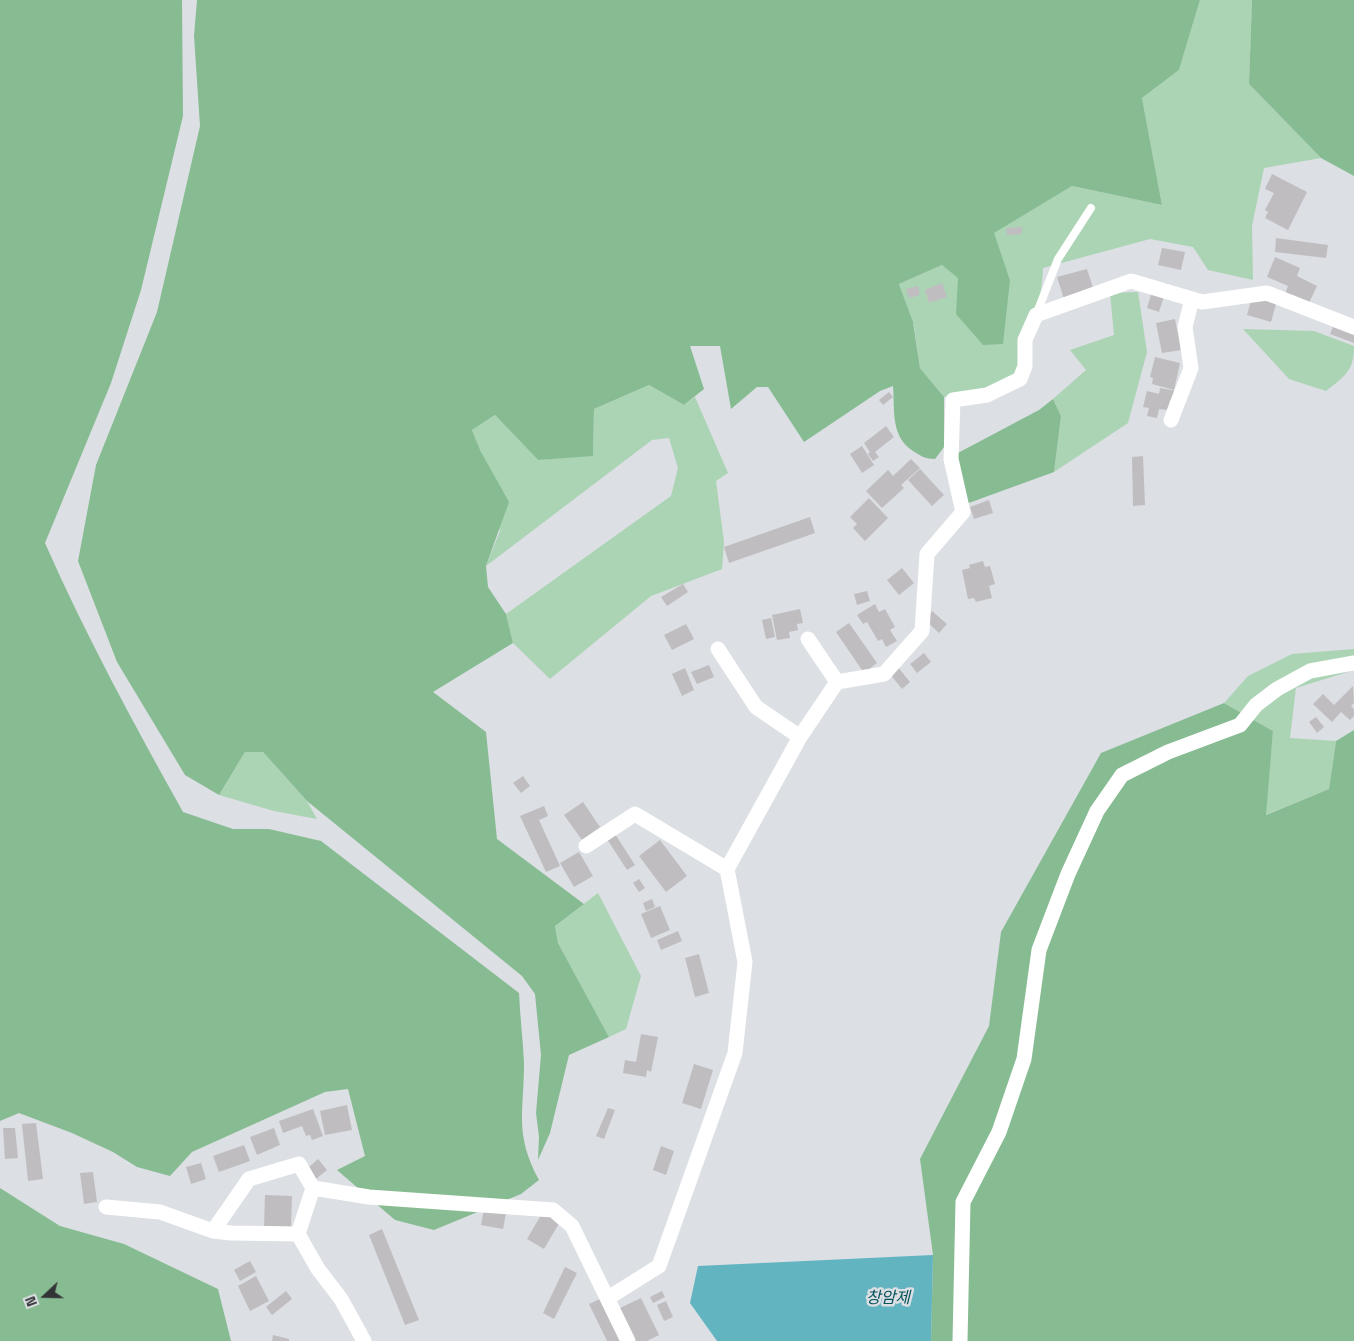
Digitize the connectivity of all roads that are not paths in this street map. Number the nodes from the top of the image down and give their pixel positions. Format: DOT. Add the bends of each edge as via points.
graph roads {
  1 [pos="1091,208"];
  2 [pos="1192,299"];
  3 [pos="1036,315"];
  4 [pos="1354,327"];
  5 [pos="1170,420"];
  6 [pos="808,639"];
  7 [pos="718,649"];
  8 [pos="1354,663"];
  9 [pos="837,682"];
  10 [pos="800,737"];
  11 [pos="586,846"];
  12 [pos="727,869"];
  13 [pos="313,1188"];
  14 [pos="106,1207"];
  15 [pos="213,1231"];
  16 [pos="298,1234"];
  17 [pos="608,1298"];
  18 [pos="364,1341"];
  19 [pos="628,1341"];
  20 [pos="960,1341"];
  1 -- 3 [label="lane" via="1058,259"];
  2 -- 3 [label="street" via="1132,281"];
  2 -- 4 [label="street" via="1202,302 1267,292"];
  2 -- 5 [label="street" via="1185,326 1191,368"];
  3 -- 9 [label="street" via="1025,340 1025,366 1020,379 987,395 953,400 951,459 963,512 927,554 922,630 884,674"];
  6 -- 9 [label="street"];
  7 -- 10 [label="street" via="756,707"];
  8 -- 20 [label="street" via="1310,671 1256,705 1240,725 1168,752 1122,775 1097,811 1068,874 1039,950 1024,1059 999,1132 963,1202"];
  9 -- 10 [label="street"];
  10 -- 12 [label="street"];
  11 -- 12 [label="street" via="635,814"];
  12 -- 17 [label="street" via="745,962 734,1053 659,1266"];
  13 -- 15 [label="street" via="299,1164 249,1179"];
  13 -- 16 [label="street"];
  13 -- 17 [label="street" via="369,1197 553,1210 572,1226"];
  14 -- 15 [label="street" via="160,1212"];
  15 -- 16 [label="street"];
  16 -- 18 [label="street"];
  17 -- 19 [label="street"];
}
